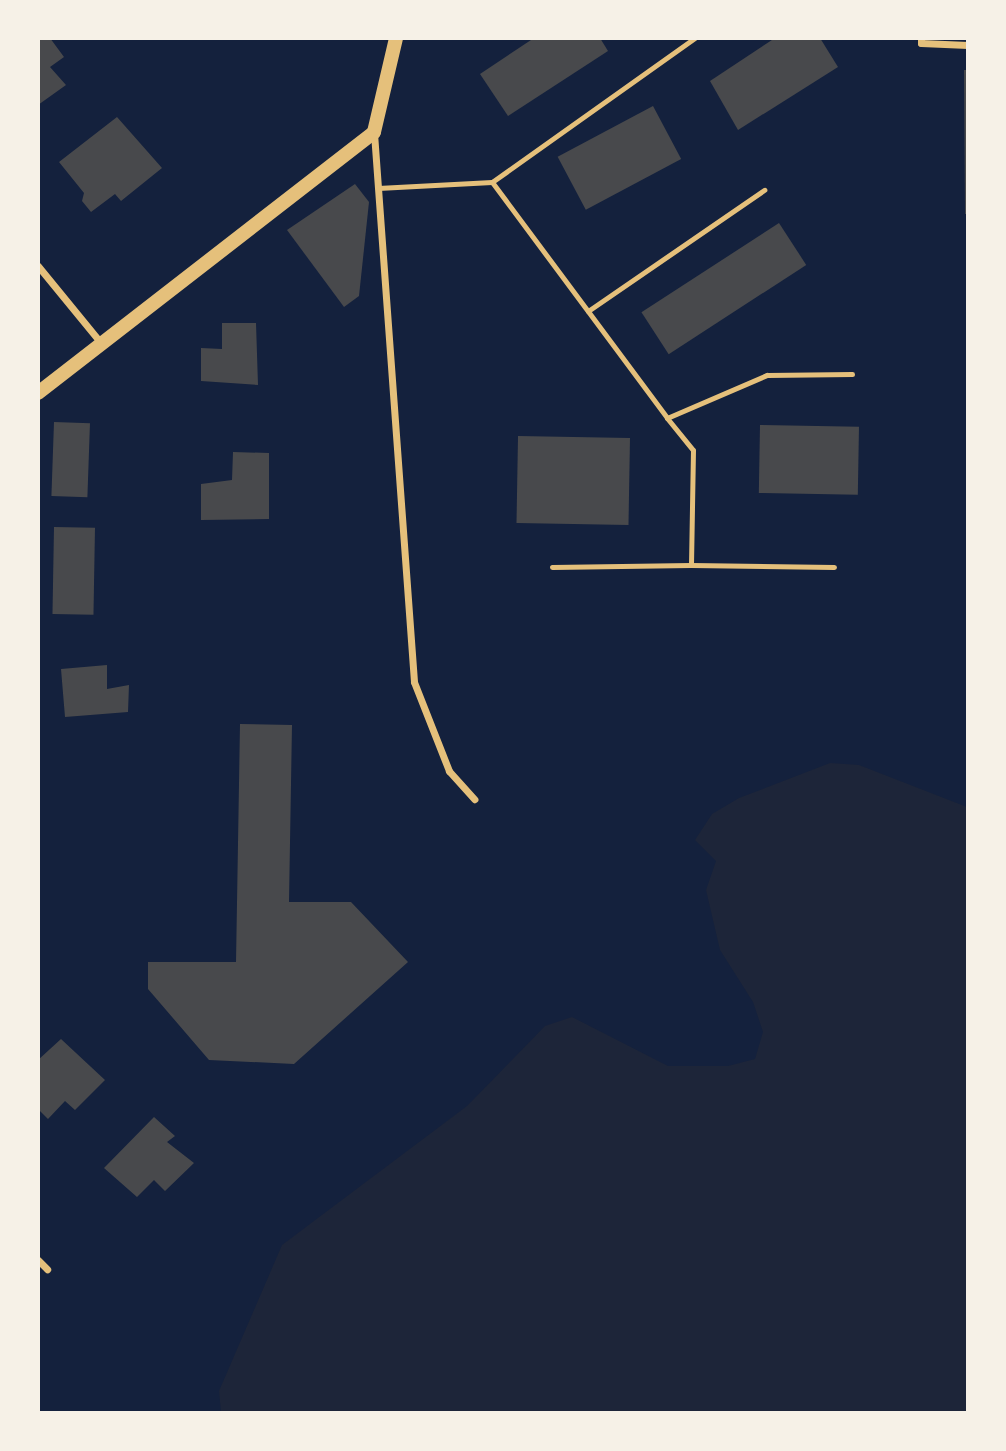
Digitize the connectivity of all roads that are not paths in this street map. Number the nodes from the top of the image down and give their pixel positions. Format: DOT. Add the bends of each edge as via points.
graph roads {
  1 [pos="396,38"];
  2 [pos="695,38"];
  3 [pos="921,38"];
  4 [pos="968,45"];
  5 [pos="374,132"];
  6 [pos="492,182"];
  7 [pos="378,188"];
  8 [pos="764,190"];
  9 [pos="38,267"];
  10 [pos="588,311"];
  11 [pos="102,344"];
  12 [pos="852,374"];
  13 [pos="38,393"];
  14 [pos="667,418"];
  15 [pos="691,565"];
  16 [pos="552,567"];
  17 [pos="834,567"];
  18 [pos="474,799"];
  19 [pos="38,1260"];
  20 [pos="47,1269"];
  1 -- 5 [label="main road"];
  2 -- 6 [label="lane"];
  3 -- 4 [label="street" via="921,43"];
  5 -- 7 [label="street"];
  5 -- 11 [label="main road"];
  6 -- 7 [label="lane"];
  6 -- 10 [label="lane"];
  7 -- 18 [label="street" via="414,682 449,771"];
  8 -- 10 [label="lane"];
  9 -- 11 [label="street"];
  10 -- 14 [label="lane"];
  11 -- 13 [label="main road"];
  12 -- 14 [label="lane" via="767,375"];
  14 -- 15 [label="lane" via="693,450"];
  15 -- 16 [label="lane"];
  15 -- 17 [label="lane"];
  19 -- 20 [label="street"];
}
